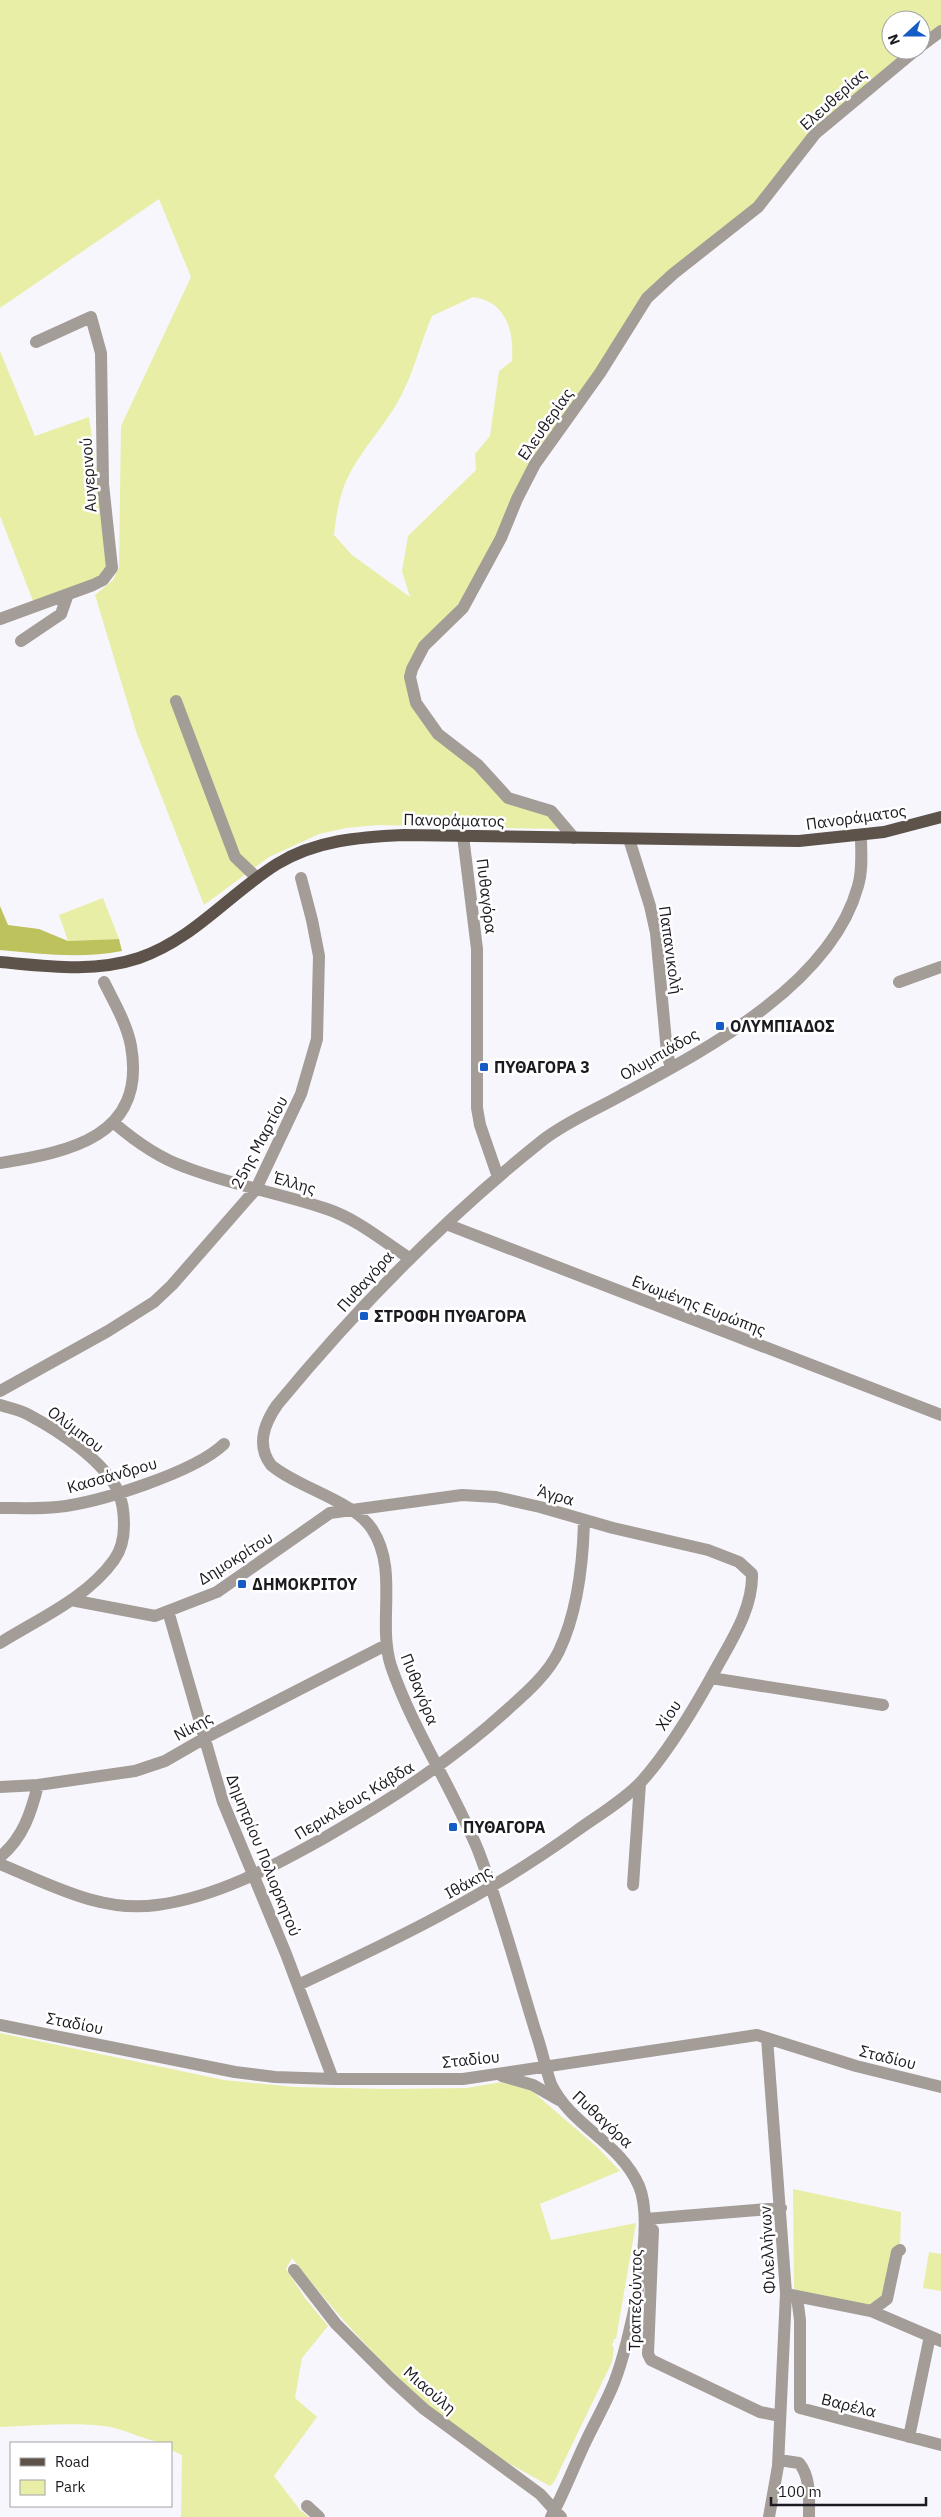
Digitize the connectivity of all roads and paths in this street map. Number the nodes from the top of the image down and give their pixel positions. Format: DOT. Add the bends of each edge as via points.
graph roads {
  1 [pos="904,60"];
  2 [pos="36,342"];
  3 [pos="68,594"];
  4 [pos="0,618"];
  5 [pos="21,641"];
  6 [pos="176,701"];
  7 [pos="941,817"];
  8 [pos="463,836"];
  9 [pos="861,836"];
  10 [pos="574,838"];
  11 [pos="629,839"];
  12 [pos="257,878"];
  13 [pos="301,878"];
  14 [pos="0,962"];
  15 [pos="941,967"];
  16 [pos="104,982"];
  17 [pos="899,982"];
  18 [pos="671,1068"];
  19 [pos="114,1123"];
  20 [pos="0,1164"];
  21 [pos="498,1177"];
  22 [pos="256,1188"];
  23 [pos="446,1224"];
  24 [pos="409,1258"];
  25 [pos="0,1391"];
  26 [pos="0,1405"];
  27 [pos="941,1415"];
  28 [pos="224,1444"];
  29 [pos="118,1491"];
  30 [pos="0,1508"];
  31 [pos="349,1510"];
  32 [pos="584,1521"];
  33 [pos="747,1569"];
  34 [pos="71,1600"];
  35 [pos="168,1611"];
  36 [pos="0,1643"];
  37 [pos="386,1645"];
  38 [pos="711,1678"];
  39 [pos="883,1705"];
  40 [pos="204,1738"];
  41 [pos="438,1768"];
  42 [pos="640,1783"];
  43 [pos="38,1785"];
  44 [pos="0,1787"];
  45 [pos="0,1857"];
  46 [pos="0,1864"];
  47 [pos="252,1876"];
  48 [pos="633,1885"];
  49 [pos="492,1888"];
  50 [pos="298,1985"];
  51 [pos="0,2025"];
  52 [pos="767,2038"];
  53 [pos="544,2066"];
  54 [pos="492,2074"];
  55 [pos="333,2079"];
  56 [pos="941,2087"];
  57 [pos="559,2100"];
  58 [pos="781,2208"];
  59 [pos="649,2218"];
  60 [pos="900,2250"];
  61 [pos="294,2270"];
  62 [pos="791,2295"];
  63 [pos="871,2311"];
  64 [pos="936,2338"];
  65 [pos="780,2416"];
  66 [pos="909,2437"];
  67 [pos="941,2445"];
  68 [pos="778,2460"];
  69 [pos="307,2506"];
  70 [pos="556,2514"];
  71 [pos="319,2517"];
  72 [pos="769,2517"];
  73 [pos="809,2517"];
  1 -- 10 [label="street, Ελευθερίας" via="815,134 758,208 647,298 600,373 535,464 501,538 462,608 424,646 412,669 410,677 416,703 438,734 478,765 508,798 551,811"];
  2 -- 3 [label="street, Αυγερινού" via="91,317 99,340 103,484 112,568 103,580"];
  3 -- 4 [label="street, Αυγερινού"];
  3 -- 5 [label="street" via="61,614"];
  6 -- 12 [label="street" via="235,857"];
  7 -- 9 [label="main road, Πανοράματος" via="898,830"];
  8 -- 10 [label="main road, Πανοράματος"];
  8 -- 12 [label="main road, Πανοράματος" via="385,836 335,841 294,854"];
  8 -- 21 [label="street, Πυθαγόρα" via="477,949 477,1108"];
  9 -- 11 [label="main road, Πανοράματος" via="782,841"];
  9 -- 18 [label="street, Ολυμπιάδος" via="858,887 846,918 824,954 772,1003"];
  10 -- 11 [label="main road, Πανοράματος"];
  11 -- 18 [label="street, Παπανικολή" via="654,926"];
  12 -- 14 [label="main road, Πανοράματος" via="182,938 138,958 84,967"];
  13 -- 22 [label="street, 25ης Μαρτίου" via="319,956 317,1039 299,1100"];
  15 -- 17 [label="street"];
  16 -- 19 [label="street" via="131,1045 132,1082"];
  18 -- 21 [label="street, Ολυμπιάδος" via="545,1138"];
  19 -- 20 [label="street" via="100,1135 76,1146"];
  19 -- 22 [label="street, Έλλης" via="136,1141 183,1167"];
  21 -- 23 [label="street, Πυθαγόρα"];
  22 -- 24 [label="street, Έλλης" via="329,1209"];
  22 -- 25 [label="street, 25ης Μαρτίου" via="154,1302"];
  23 -- 24 [label="street, Πυθαγόρα"];
  23 -- 27 [label="street, Ενωμένης Ευρώπης"];
  24 -- 31 [label="street, Πυθαγόρα" via="285,1396 272,1413 263,1435 264,1453 271,1465"];
  26 -- 29 [label="street, Ολύμπου" via="27,1414 57,1432 92,1458"];
  28 -- 29 [label="street, Κασσάνδρου" via="176,1473"];
  29 -- 30 [label="street, Κασσάνδρου" via="59,1507"];
  29 -- 34 [label="street, Ολύμπου" via="124,1518 124,1540 114,1560"];
  31 -- 32 [label="street, Άγρα" via="462,1495 496,1497"];
  31 -- 35 [label="street, Δημοκρίτου" via="324,1516 216,1592"];
  31 -- 37 [label="street, Πυθαγόρα" via="370,1526 382,1551 386,1576"];
  32 -- 33 [label="street, Άγρα" via="708,1550"];
  32 -- 41 [label="street, Περικλέους Κάβδα" via="578,1585 559,1652 533,1685 481,1734"];
  33 -- 38 [label="street, Χίου" via="752,1574 752,1586 746,1608"];
  34 -- 35 [label="street, Δημοκρίτου" via="155,1616"];
  34 -- 36 [label="street, Ολύμπου"];
  35 -- 40 [label="street, Δημητρίου Πολιορκητού"];
  37 -- 40 [label="street, Νίκης"];
  37 -- 41 [label="street, Πυθαγόρα" via="403,1697"];
  38 -- 39 [label="street"];
  38 -- 42 [label="street, Χίου"];
  40 -- 43 [label="street, Νίκης" via="165,1761 135,1771"];
  40 -- 47 [label="street, Δημητρίου Πολιορκητού" via="223,1802"];
  41 -- 47 [label="street, Περικλέους Κάβδα" via="382,1805"];
  41 -- 49 [label="street, Πυθαγόρα" via="477,1848"];
  42 -- 48 [label="street"];
  42 -- 49 [label="street, Ιθάκης" via="542,1856"];
  43 -- 44 [label="street, Νίκης"];
  43 -- 45 [label="street" via="20,1836"];
  46 -- 47 [label="street, Περικλέους Κάβδα" via="80,1897 112,1906 165,1904 200,1896"];
  47 -- 50 [label="street, Δημητρίου Πολιορκητού"];
  49 -- 50 [label="street, Ιθάκης" via="393,1941"];
  49 -- 53 [label="street, Πυθαγόρα"];
  50 -- 55 [label="street, Δημητρίου Πολιορκητού"];
  51 -- 55 [label="street, Σταδίου" via="235,2072"];
  52 -- 53 [label="street, Σταδίου" via="752,2035"];
  52 -- 56 [label="street, Σταδίου" via="856,2066"];
  52 -- 58 [label="street, Φιλελλήνων"];
  53 -- 54 [label="street, Σταδίου"];
  53 -- 57 [label="street, Πυθαγόρα"];
  54 -- 55 [label="street, Σταδίου" via="455,2079"];
  54 -- 57 [label="street" via="513,2077"];
  57 -- 59 [label="street, Πυθαγόρα" via="627,2164 640,2187"];
  58 -- 59 [label="street"];
  58 -- 62 [label="street, Φιλελλήνων"];
  59 -- 65 [label="street, Τραπεζούντος" via="653,2264 648,2354 651,2360 760,2412"];
  59 -- 70 [label="street, Πυθαγόρα" via="624,2354 614,2384"];
  60 -- 63 [label="street" via="887,2299"];
  61 -- 70 [label="street, Μιαούλη" via="336,2324 411,2397 464,2440 540,2494"];
  62 -- 63 [label="street"];
  62 -- 65 [label="street, Φιλελλήνων"];
  62 -- 66 [label="street, Βαρέλα" via="800,2320 800,2408"];
  63 -- 64 [label="street"];
  64 -- 66 [label="street"];
  65 -- 68 [label="street, Φιλελλήνων"];
  66 -- 67 [label="street, Βαρέλα"];
  68 -- 72 [label="street, Φιλελλήνων"];
  68 -- 73 [label="street" via="799,2463 805,2470"];
  69 -- 71 [label="street"];
}
